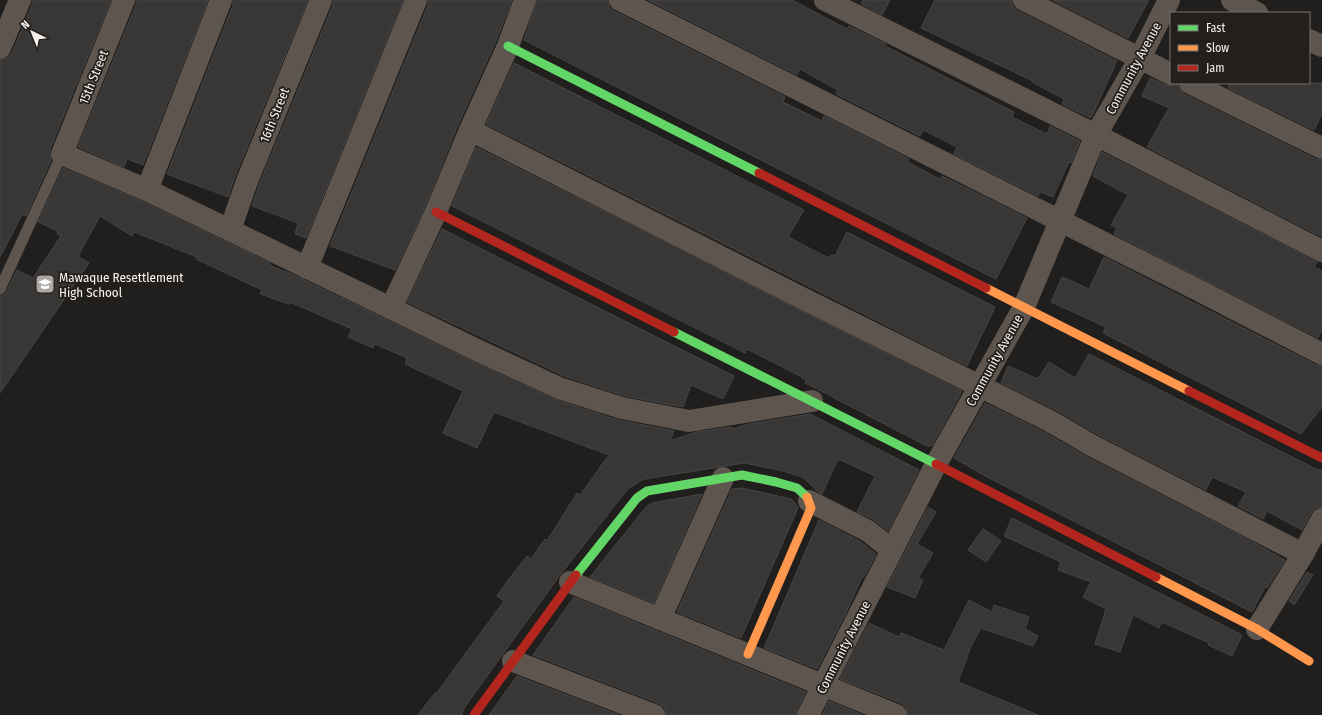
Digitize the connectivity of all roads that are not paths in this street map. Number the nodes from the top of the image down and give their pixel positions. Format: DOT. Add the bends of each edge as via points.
graph roads {
  1 [pos="20,0"];
  2 [pos="124,0"];
  3 [pos="221,0"];
  4 [pos="321,0"];
  5 [pos="416,0"];
  6 [pos="525,0"];
  7 [pos="620,0"];
  8 [pos="825,0"];
  9 [pos="1024,0"];
  10 [pos="1169,0"];
  11 [pos="1232,0"];
  12 [pos="1255,12"];
  13 [pos="1310,40"];
  14 [pos="508,46"];
  15 [pos="1322,46"];
  16 [pos="0,48"];
  17 [pos="1140,58"];
  18 [pos="1170,73"];
  19 [pos="1192,84"];
  20 [pos="470,130"];
  21 [pos="1096,135"];
  22 [pos="1322,148"];
  23 [pos="62,154"];
  24 [pos="147,190"];
  25 [pos="436,212"];
  26 [pos="1059,221"];
  27 [pos="230,230"];
  28 [pos="1322,251"];
  29 [pos="307,268"];
  30 [pos="0,289"];
  31 [pos="1024,307"];
  32 [pos="391,308"];
  33 [pos="1322,354"];
  34 [pos="979,386"];
  35 [pos="812,401"];
  36 [pos="1322,458"];
  37 [pos="936,464"];
  38 [pos="724,478"];
  39 [pos="809,501"];
  40 [pos="1322,519"];
  41 [pos="892,550"];
  42 [pos="1303,554"];
  43 [pos="570,582"];
  44 [pos="660,619"];
  45 [pos="1257,629"];
  46 [pos="748,654"];
  47 [pos="513,661"];
  48 [pos="1309,661"];
  49 [pos="824,686"];
  50 [pos="474,715"];
  51 [pos="654,715"];
  52 [pos="808,715"];
  53 [pos="896,715"];
  1 -- 16 [label="street"];
  2 -- 23 [label="street, 15th Street"];
  3 -- 24 [label="street"];
  4 -- 27 [label="street, 16th Street" via="247,181"];
  5 -- 29 [label="street"];
  6 -- 14 [label="street"];
  7 -- 26 [label="street"];
  8 -- 21 [label="street"];
  9 -- 17 [label="street"];
  10 -- 17 [label="street, Community Avenue"];
  11 -- 12 [label="street"];
  13 -- 15 [label="street"];
  14 -- 20 [label="street"];
  14 -- 31 [label="street"];
  17 -- 18 [label="street"];
  17 -- 21 [label="street, Community Avenue"];
  19 -- 22 [label="street"];
  20 -- 25 [label="street"];
  20 -- 34 [label="street"];
  21 -- 26 [label="street, Community Avenue"];
  21 -- 28 [label="street"];
  23 -- 24 [label="street"];
  23 -- 30 [label="lane"];
  24 -- 27 [label="street"];
  25 -- 32 [label="street"];
  25 -- 35 [label="street"];
  26 -- 31 [label="street, Community Avenue"];
  26 -- 33 [label="street"];
  27 -- 29 [label="street"];
  29 -- 32 [label="street"];
  31 -- 34 [label="street, Community Avenue"];
  31 -- 36 [label="street"];
  32 -- 35 [label="street" via="559,388 622,408 689,421"];
  34 -- 37 [label="street, Community Avenue"];
  34 -- 42 [label="street"];
  35 -- 37 [label="street"];
  37 -- 41 [label="street, Community Avenue"];
  37 -- 45 [label="street"];
  38 -- 39 [label="street" via="742,475 776,482 797,488"];
  38 -- 43 [label="street" via="647,491 637,498"];
  38 -- 44 [label="street"];
  39 -- 41 [label="street" via="868,531"];
  39 -- 46 [label="street" via="811,508"];
  40 -- 42 [label="street"];
  41 -- 49 [label="street, Community Avenue"];
  42 -- 45 [label="street"];
  43 -- 44 [label="street"];
  43 -- 47 [label="street"];
  44 -- 46 [label="street"];
  45 -- 48 [label="street"];
  46 -- 49 [label="street"];
  47 -- 50 [label="street"];
  47 -- 51 [label="street"];
  49 -- 52 [label="street, Community Avenue"];
  49 -- 53 [label="street"];
}
